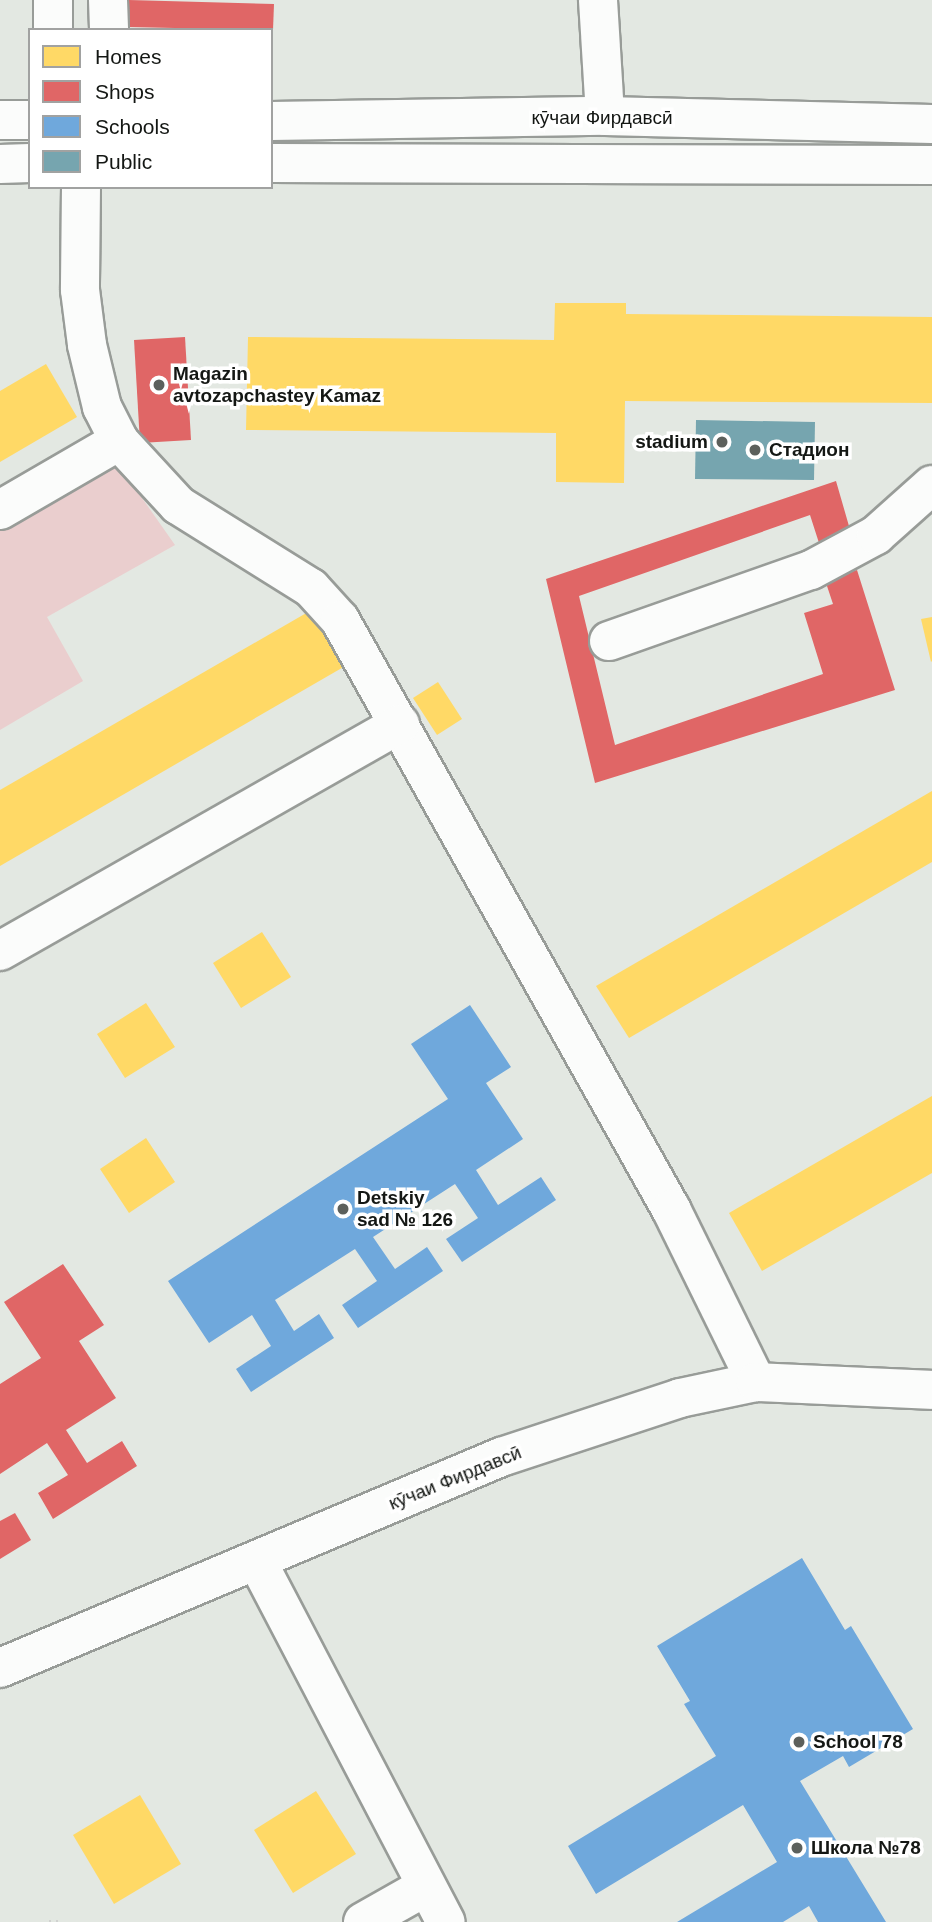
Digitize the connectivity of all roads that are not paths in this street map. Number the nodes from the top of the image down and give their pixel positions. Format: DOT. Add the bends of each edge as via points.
graph roads {
  1 [pos="53,0"];
  2 [pos="108,0"];
  3 [pos="598,0"];
  4 [pos="53,28"];
  5 [pos="109,28"];
  6 [pos="605,116"];
  7 [pos="0,120"];
  8 [pos="28,120"];
  9 [pos="273,121"];
  10 [pos="322,122"];
  11 [pos="932,124"];
  12 [pos="0,163"];
  13 [pos="28,163"];
  14 [pos="273,163"];
  15 [pos="317,163"];
  16 [pos="932,165"];
  17 [pos="81,189"];
  18 [pos="118,441"];
  19 [pos="932,485"];
  20 [pos="0,510"];
  21 [pos="609,641"];
  22 [pos="401,724"];
  23 [pos="0,951"];
  24 [pos="756,1382"];
  25 [pos="932,1390"];
  26 [pos="257,1561"];
  27 [pos="0,1668"];
  28 [pos="425,1887"];
  29 [pos="363,1922"];
  30 [pos="446,1922"];
  1 -- 4 [label="street"];
  2 -- 5 [label="street"];
  3 -- 6 [label="street"];
  6 -- 10 [label="street, кӯчаи Фирдавсӣ"];
  6 -- 11 [label="street, кӯчаи Фирдавсӣ"];
  7 -- 8 [label="street"];
  9 -- 10 [label="street, кӯчаи Фирдавсӣ"];
  10 -- 15 [label="street"];
  12 -- 13 [label="street"];
  14 -- 15 [label="street"];
  15 -- 16 [label="street"];
  17 -- 18 [label="street" via="80,290 87,345 102,407"];
  18 -- 20 [label="street"];
  18 -- 22 [label="street" via="178,505 311,588 340,620"];
  19 -- 21 [label="street" via="876,535 811,570"];
  22 -- 23 [label="street"];
  22 -- 24 [label="street" via="671,1209"];
  24 -- 25 [label="street, кӯчаи Фирдавсӣ"];
  24 -- 26 [label="street, кӯчаи Фирдавсӣ" via="680,1398 501,1457"];
  26 -- 27 [label="street, кӯчаи Фирдавсӣ"];
  26 -- 28 [label="street"];
  28 -- 29 [label="street"];
  28 -- 30 [label="street"];
}
